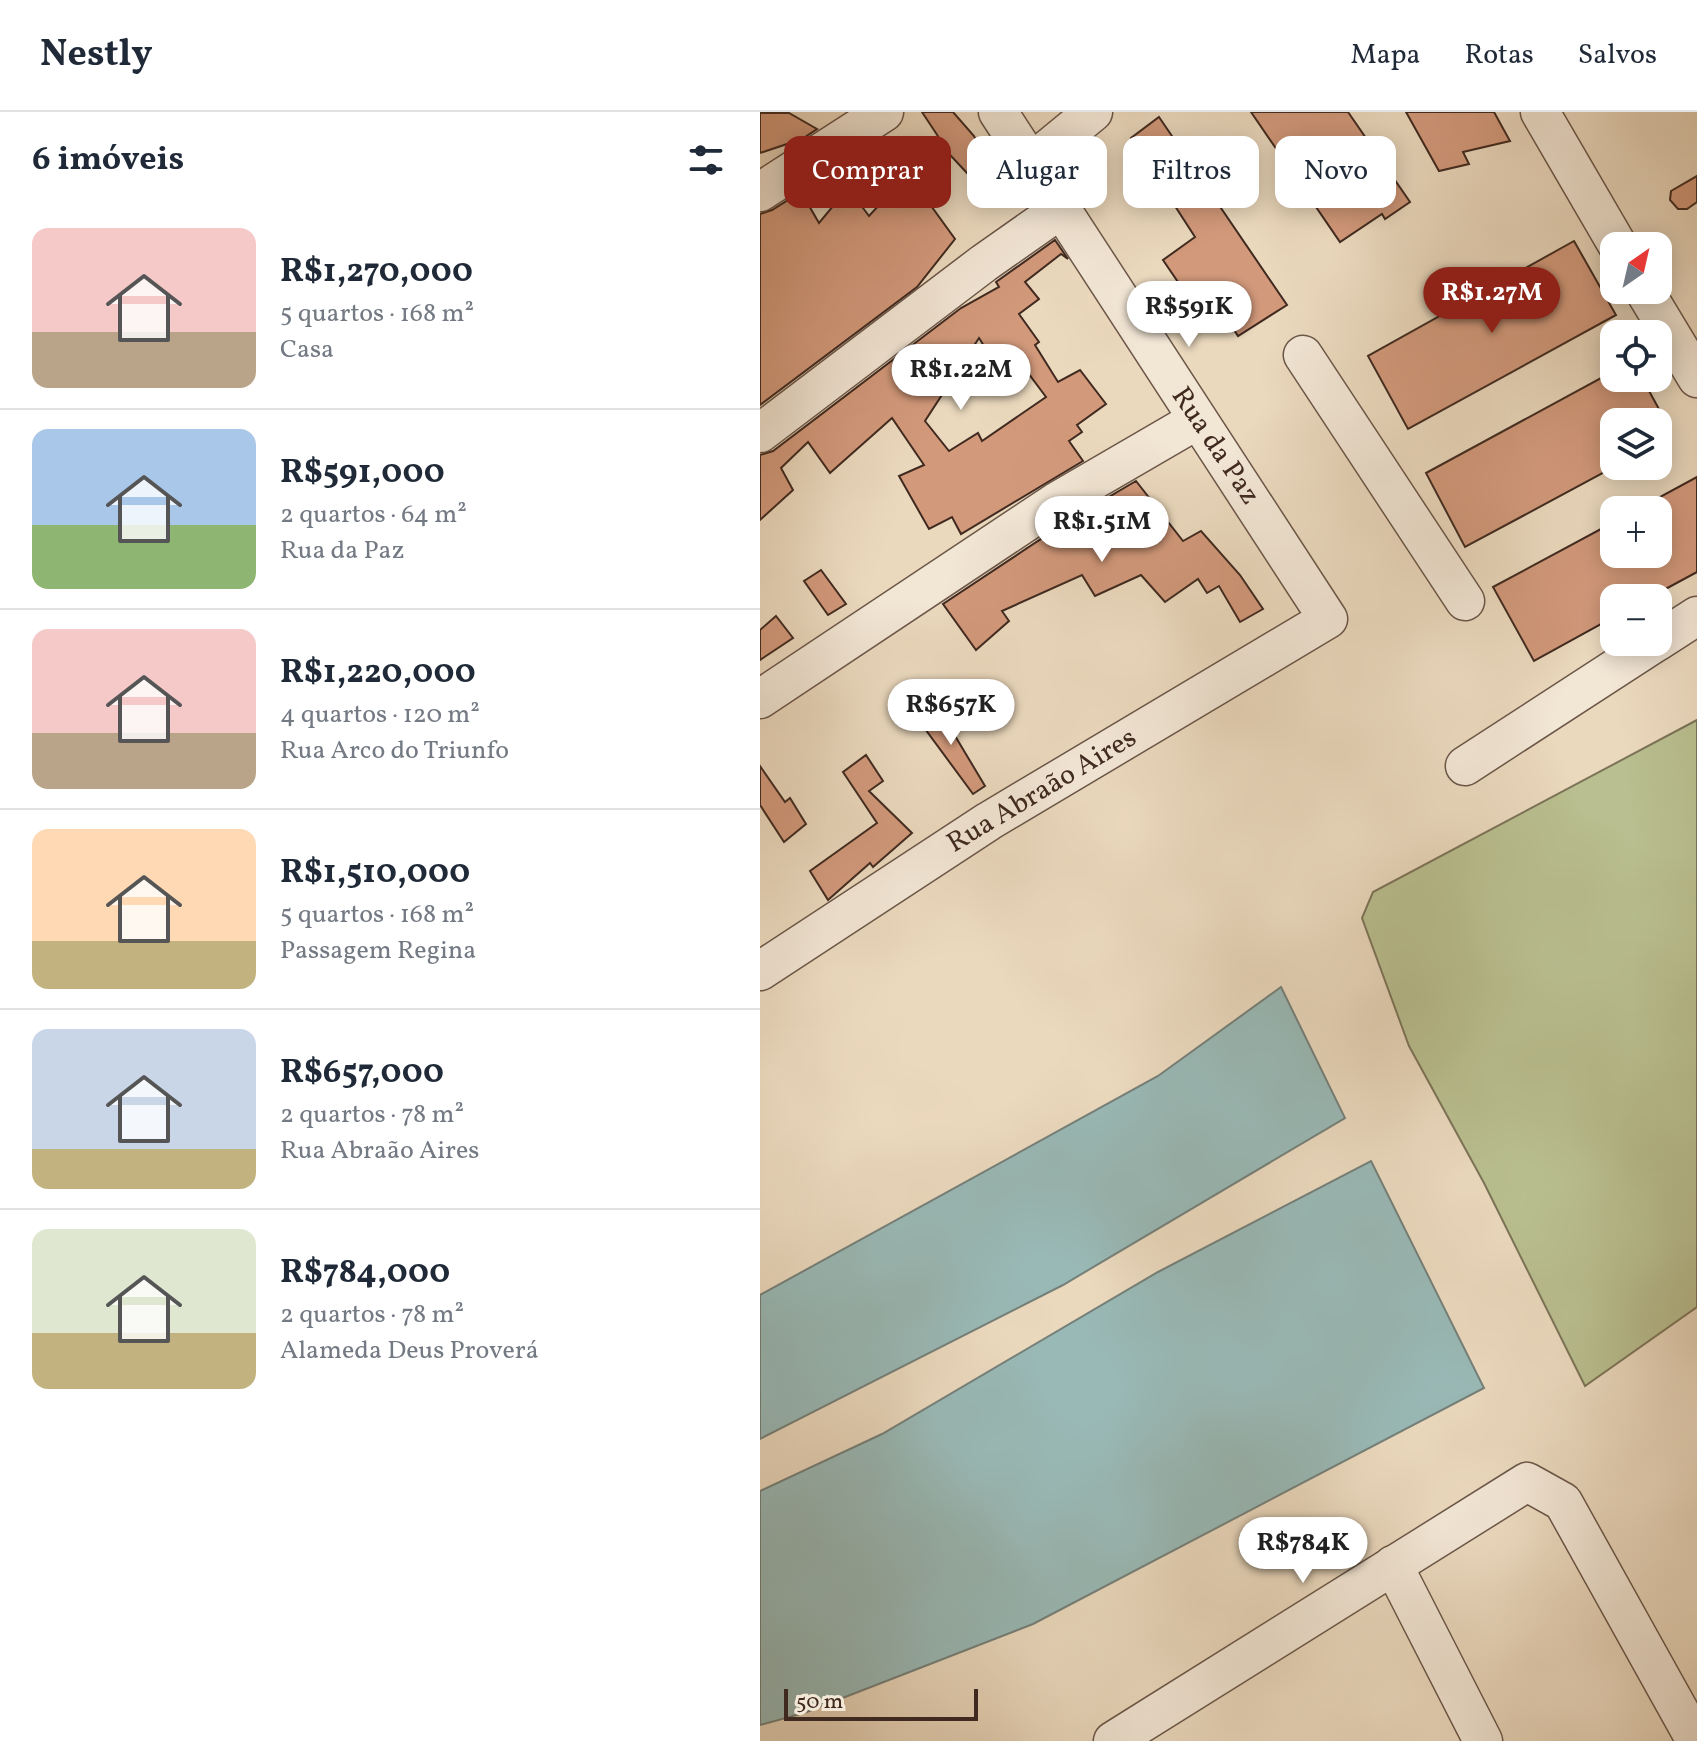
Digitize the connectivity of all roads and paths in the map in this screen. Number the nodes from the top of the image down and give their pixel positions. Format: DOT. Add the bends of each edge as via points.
graph roads {
  1 [pos="884,112"];
  2 [pos="998,112"];
  3 [pos="1093,112"];
  4 [pos="1540,112"];
  5 [pos="1014,136"];
  6 [pos="1064,136"];
  7 [pos="760,192"];
  8 [pos="1061,209"];
  9 [pos="1610,232"];
  10 [pos="1652,304"];
  11 [pos="1303,355"];
  12 [pos="1697,378"];
  13 [pos="1197,420"];
  14 [pos="760,433"];
  15 [pos="1465,601"];
  16 [pos="1697,616"];
  17 [pos="1328,619"];
  18 [pos="1672,632"];
  19 [pos="1635,656"];
  20 [pos="760,699"];
  21 [pos="1465,766"];
  22 [pos="760,971"];
  23 [pos="1393,1565"];
  24 [pos="1132,1736"];
  25 [pos="1483,1741"];
  26 [pos="1696,1741"];
  1 -- 7 [label="street"];
  2 -- 5 [label="street, Rua da Paz"];
  3 -- 6 [label="street"];
  4 -- 9 [label="street"];
  8 -- 13 [label="street, Rua da Paz"];
  8 -- 14 [label="street"];
  10 -- 12 [label="street"];
  11 -- 15 [label="street"];
  13 -- 17 [label="street, Rua da Paz"];
  13 -- 20 [label="street" via="1056,502"];
  16 -- 18 [label="street"];
  17 -- 22 [label="street, Rua Abraão Aires" via="989,821"];
  19 -- 21 [label="street"];
  23 -- 24 [label="street"];
  23 -- 25 [label="street"];
  23 -- 26 [label="street" via="1527,1482 1563,1502"];
}
